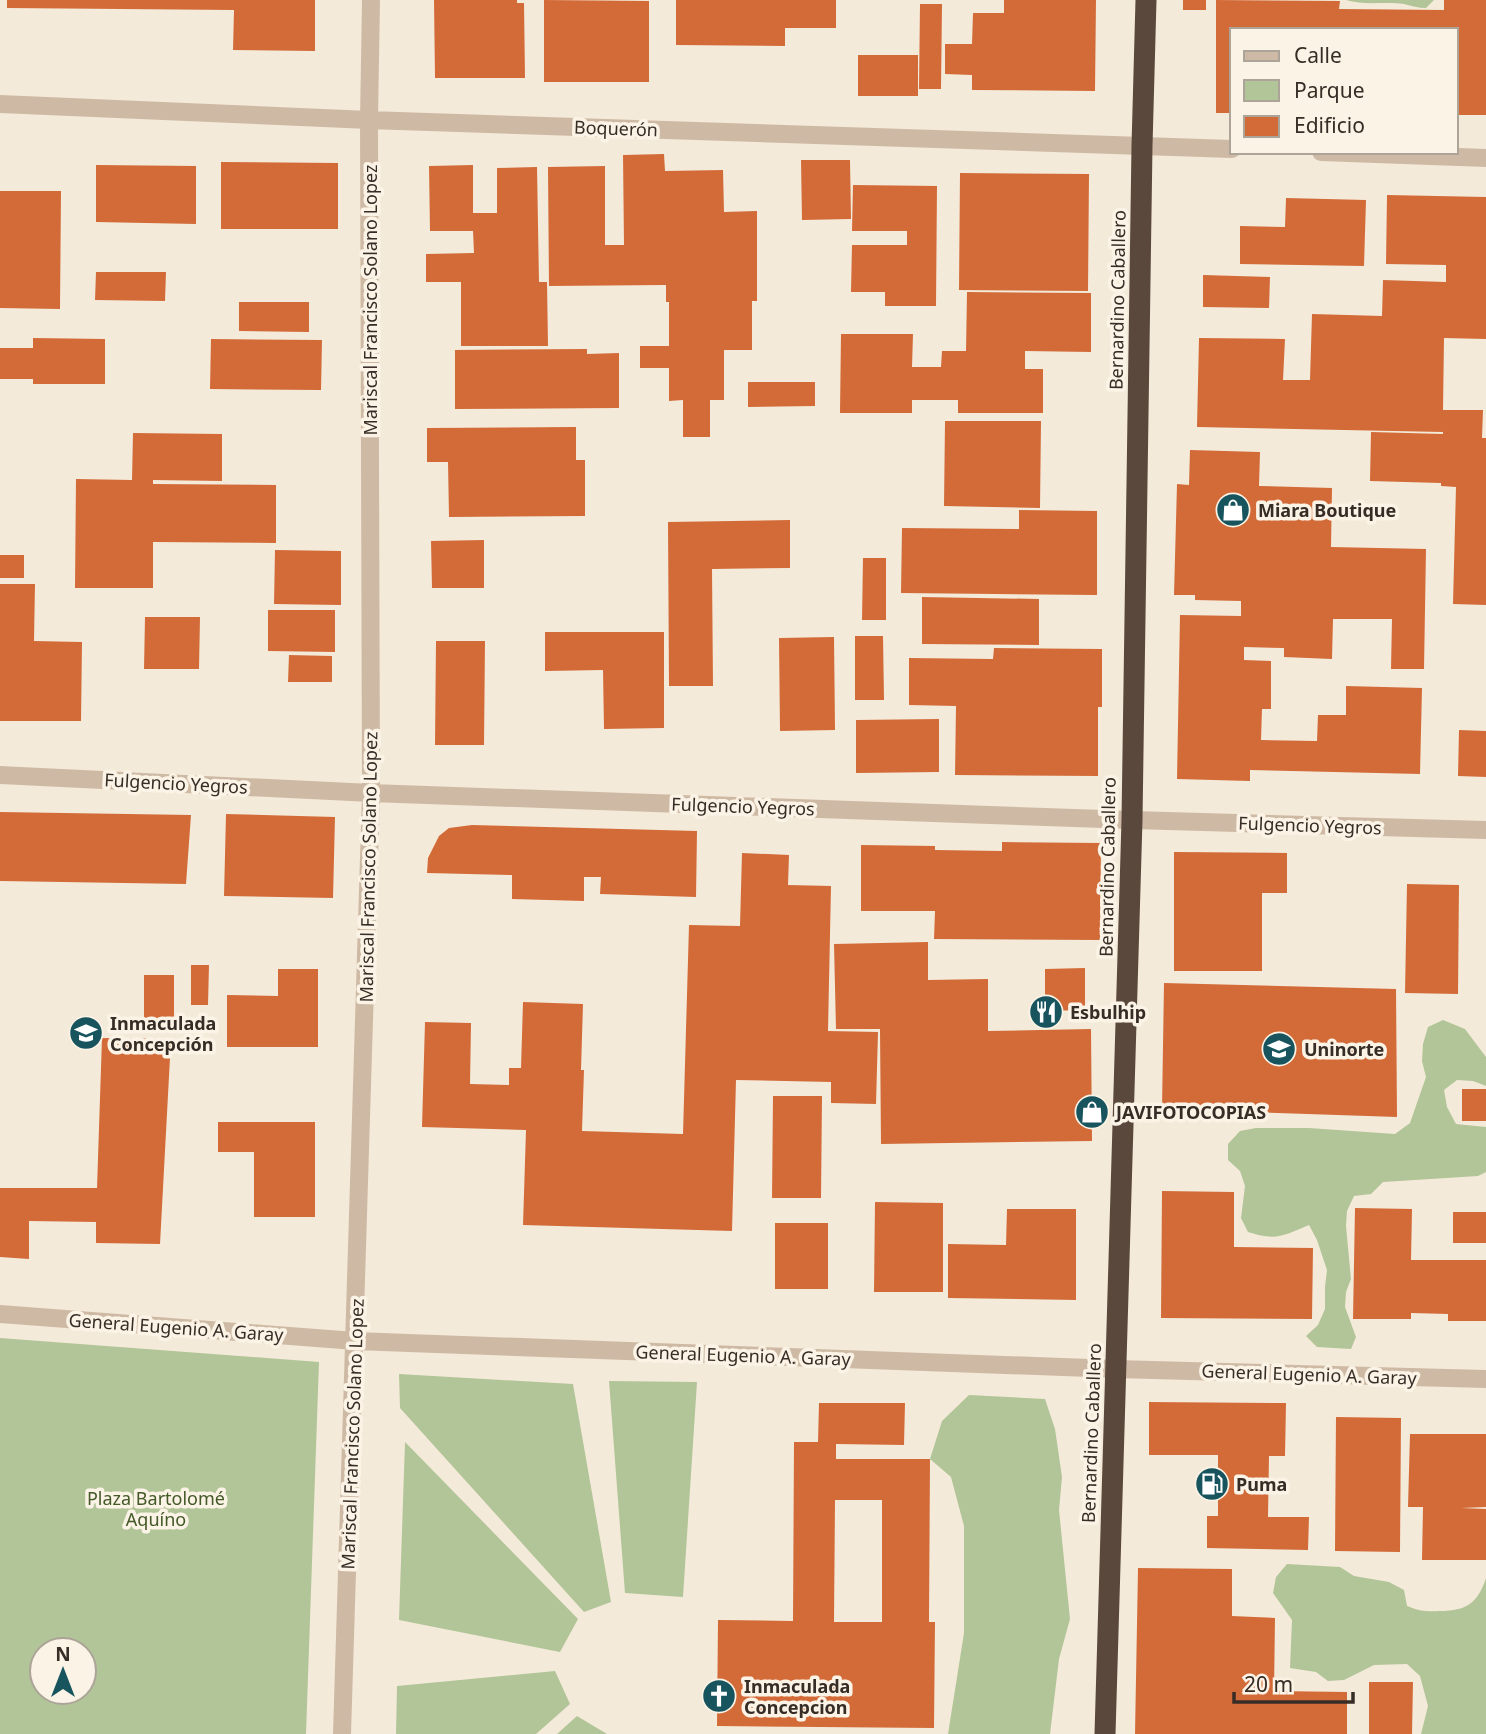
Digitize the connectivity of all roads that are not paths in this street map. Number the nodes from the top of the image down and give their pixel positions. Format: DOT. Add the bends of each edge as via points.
graph roads {
  1 [pos="372,0"];
  2 [pos="1146,0"];
  3 [pos="0,104"];
  4 [pos="369,120"];
  5 [pos="1142,146"];
  6 [pos="1230,149"];
  7 [pos="1376,154"];
  8 [pos="1486,158"];
  9 [pos="0,775"];
  10 [pos="371,793"];
  11 [pos="1132,820"];
  12 [pos="1486,830"];
  13 [pos="0,1314"];
  14 [pos="355,1341"];
  15 [pos="1116,1369"];
  16 [pos="1486,1379"];
  17 [pos="342,1734"];
  18 [pos="1105,1734"];
  1 -- 4 [label="street, Mariscal Francisco Solano Lopez"];
  2 -- 5 [label="highway, Bernardino Caballero"];
  3 -- 4 [label="street, Boquerón"];
  4 -- 5 [label="street, Boquerón"];
  4 -- 10 [label="street, Mariscal Francisco Solano Lopez"];
  5 -- 6 [label="street, Boquerón"];
  5 -- 11 [label="highway, Bernardino Caballero"];
  7 -- 8 [label="street"];
  9 -- 10 [label="street, Fulgencio Yegros"];
  10 -- 11 [label="street, Fulgencio Yegros"];
  10 -- 14 [label="street, Mariscal Francisco Solano Lopez"];
  11 -- 12 [label="street, Fulgencio Yegros"];
  11 -- 15 [label="highway, Bernardino Caballero"];
  13 -- 14 [label="street, General Eugenio A. Garay"];
  14 -- 15 [label="street, General Eugenio A. Garay"];
  14 -- 17 [label="street, Mariscal Francisco Solano Lopez"];
  15 -- 16 [label="street, General Eugenio A. Garay"];
  15 -- 18 [label="highway, Bernardino Caballero"];
}
